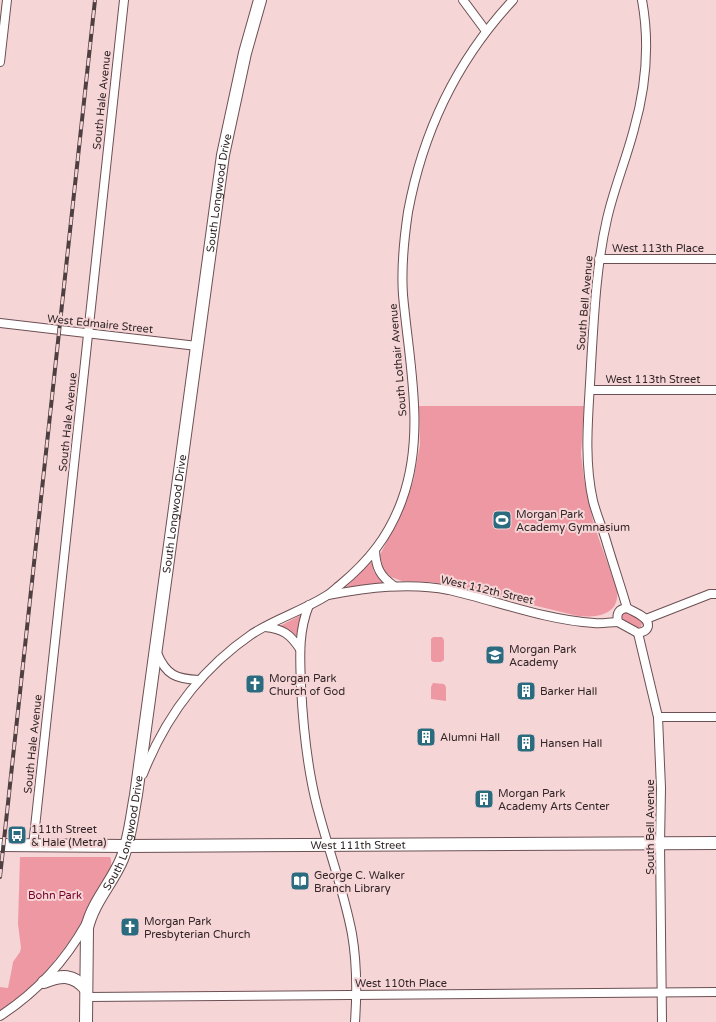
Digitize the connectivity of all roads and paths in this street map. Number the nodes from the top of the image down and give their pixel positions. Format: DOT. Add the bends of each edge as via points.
graph roads {
  1 [pos="7,0"];
  2 [pos="124,0"];
  3 [pos="260,0"];
  4 [pos="463,0"];
  5 [pos="513,0"];
  6 [pos="642,0"];
  7 [pos="486,32"];
  8 [pos="0,62"];
  9 [pos="599,259"];
  10 [pos="716,259"];
  11 [pos="0,323"];
  12 [pos="89,333"];
  13 [pos="197,346"];
  14 [pos="590,390"];
  15 [pos="716,390"];
  16 [pos="375,551"];
  17 [pos="394,586"];
  18 [pos="714,592"];
  19 [pos="327,596"];
  20 [pos="309,605"];
  21 [pos="627,608"];
  22 [pos="646,619"];
  23 [pos="618,622"];
  24 [pos="265,627"];
  25 [pos="638,633"];
  26 [pos="300,649"];
  27 [pos="155,650"];
  28 [pos="199,680"];
  29 [pos="658,717"];
  30 [pos="716,717"];
  31 [pos="135,798"];
  32 [pos="660,844"];
  33 [pos="716,844"];
  34 [pos="0,845"];
  35 [pos="328,845"];
  36 [pos="33,846"];
  37 [pos="126,846"];
  38 [pos="90,917"];
  39 [pos="44,982"];
  40 [pos="716,992"];
  41 [pos="86,993"];
  42 [pos="662,993"];
  43 [pos="357,995"];
  44 [pos="0,1016"];
  45 [pos="86,1022"];
  46 [pos="355,1022"];
  47 [pos="662,1022"];
  1 -- 8 [label="street"];
  2 -- 12 [label="street, South Hale Avenue"];
  3 -- 13 [label="street, South Longwood Drive" via="228,127"];
  4 -- 7 [label="street"];
  5 -- 7 [label="street, South Lothair Avenue"];
  6 -- 9 [label="street, South Bell Avenue" via="647,44 641,104 616,185"];
  7 -- 16 [label="street, South Lothair Avenue" via="454,80 438,111 410,201 402,261 413,390 413,460 401,502"];
  9 -- 10 [label="street, West 113th Place"];
  9 -- 14 [label="street, South Bell Avenue"];
  11 -- 12 [label="street, West Edmaire Street"];
  12 -- 13 [label="street, West Edmaire Street"];
  12 -- 36 [label="street, South Hale Avenue"];
  13 -- 27 [label="street, South Longwood Drive"];
  14 -- 15 [label="street, West 113th Street"];
  14 -- 21 [label="street, South Bell Avenue" via="587,450 593,501"];
  16 -- 17 [label="street" via="379,572"];
  16 -- 19 [label="street, South Lothair Avenue" via="354,574"];
  17 -- 19 [label="street, West 112th Street"];
  17 -- 23 [label="street, West 112th Street" via="447,590 576,621 595,624"];
  18 -- 22 [label="street"];
  19 -- 20 [label="street, South Lothair Avenue"];
  20 -- 24 [label="street, South Lothair Avenue"];
  20 -- 26 [label="street" via="301,630"];
  21 -- 22 [label="street"];
  21 -- 23 [label="street" via="618,612"];
  22 -- 25 [label="street" via="647,629"];
  23 -- 25 [label="street"];
  24 -- 26 [label="street" via="287,634"];
  24 -- 28 [label="street, South Lothair Avenue" via="233,649"];
  25 -- 29 [label="street, South Bell Avenue"];
  26 -- 35 [label="street" via="302,709 307,752"];
  27 -- 28 [label="street" via="161,664 172,675 185,680"];
  27 -- 31 [label="street, South Longwood Drive"];
  28 -- 31 [label="street, South Lothair Avenue" via="163,730 150,756"];
  29 -- 30 [label="street"];
  29 -- 32 [label="street, South Bell Avenue"];
  31 -- 37 [label="street, South Longwood Drive"];
  32 -- 33 [label="street, West 111th Street"];
  32 -- 35 [label="street, West 111th Street"];
  32 -- 42 [label="street, South Bell Avenue"];
  34 -- 36 [label="street, West 111th Street"];
  35 -- 37 [label="street, West 111th Street"];
  35 -- 43 [label="street" via="351,931"];
  36 -- 37 [label="street, West 111th Street"];
  37 -- 38 [label="street, South Longwood Drive" via="122,860"];
  38 -- 39 [label="street" via="77,940"];
  38 -- 41 [label="street, South Longwood Drive" via="86,940"];
  39 -- 41 [label="street" via="66,977 82,984"];
  39 -- 44 [label="street"];
  40 -- 42 [label="street, West 110th Place"];
  41 -- 43 [label="street, West 110th Place"];
  41 -- 45 [label="street, South Longwood Drive"];
  42 -- 43 [label="street, West 110th Place"];
  42 -- 47 [label="street, South Bell Avenue"];
  43 -- 46 [label="street"];
}
